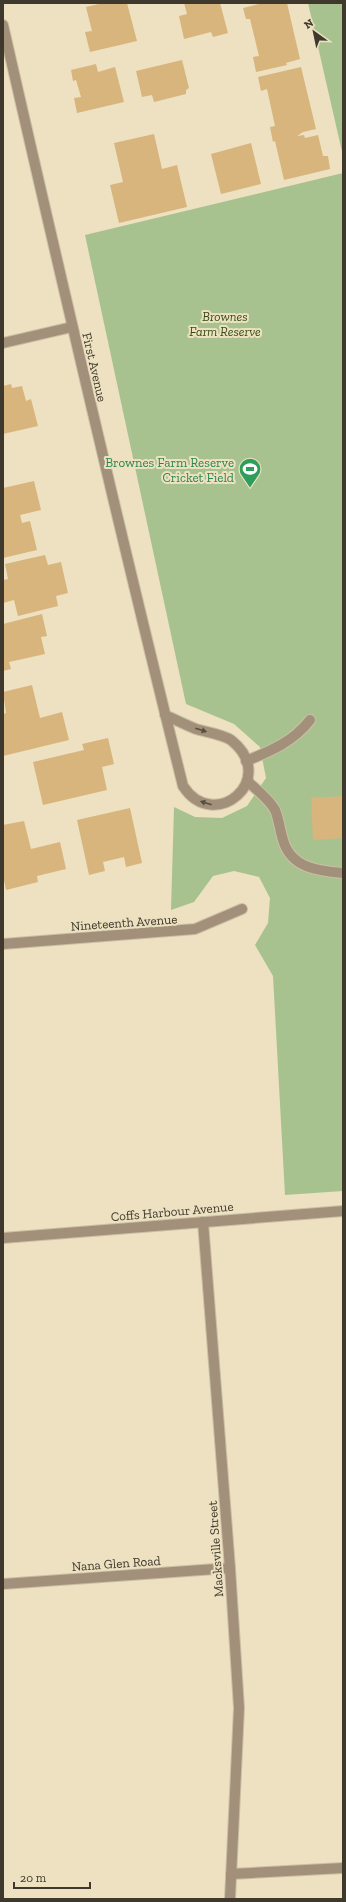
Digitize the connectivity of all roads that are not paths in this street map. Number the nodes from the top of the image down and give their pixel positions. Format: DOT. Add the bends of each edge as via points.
graph roads {
  1 [pos="3,25"];
  2 [pos="72,327"];
  3 [pos="3,343"];
  4 [pos="166,715"];
  5 [pos="310,720"];
  6 [pos="246,761"];
  7 [pos="247,781"];
  8 [pos="343,873"];
  9 [pos="242,909"];
  10 [pos="3,944"];
  11 [pos="343,1211"];
  12 [pos="203,1222"];
  13 [pos="3,1238"];
  14 [pos="230,1568"];
  15 [pos="3,1584"];
  16 [pos="343,1868"];
  17 [pos="231,1874"];
  18 [pos="230,1899"];
  1 -- 2 [label="street, First Avenue"];
  2 -- 3 [label="street"];
  2 -- 4 [label="street, First Avenue"];
  4 -- 6 [label="street, one-way" via="230,739 242,752"];
  7 -- 4 [label="street, First Avenue, one-way" via="238,794 227,803 214,805 188,793 183,786"];
  5 -- 6 [label="street" via="302,731 274,750"];
  6 -- 7 [label="street" via="249,768"];
  7 -- 8 [label="street" via="275,811 286,849 294,858 305,867"];
  9 -- 10 [label="street, Nineteenth Avenue" via="195,929"];
  11 -- 12 [label="street, Coffs Harbour Avenue"];
  12 -- 13 [label="street, Coffs Harbour Avenue"];
  12 -- 14 [label="street, Macksville Street"];
  14 -- 15 [label="street, Nana Glen Road"];
  14 -- 17 [label="street, Macksville Street" via="239,1708"];
  16 -- 17 [label="street"];
  17 -- 18 [label="street, Macksville Street"];
}
